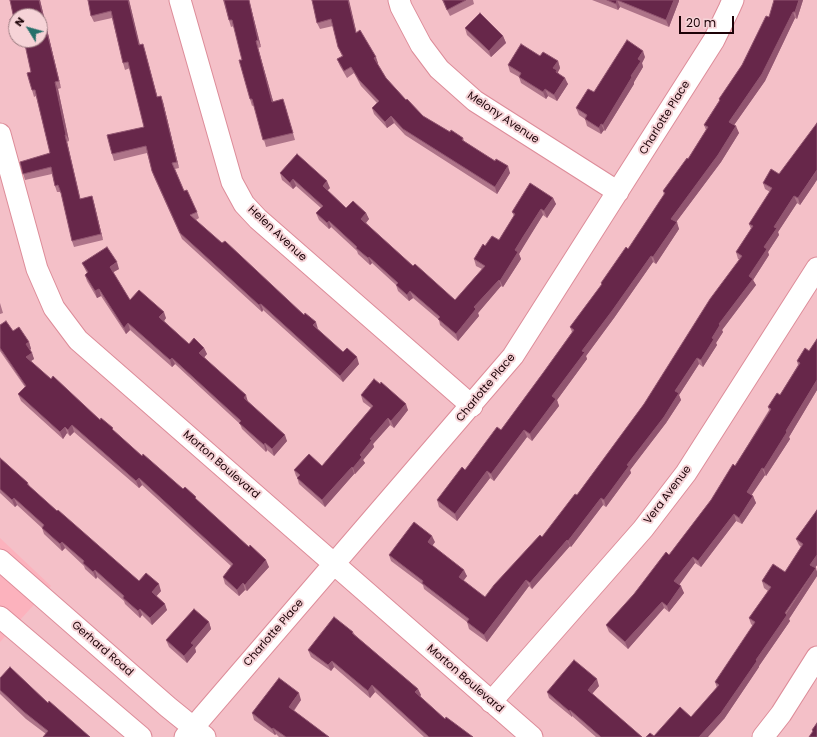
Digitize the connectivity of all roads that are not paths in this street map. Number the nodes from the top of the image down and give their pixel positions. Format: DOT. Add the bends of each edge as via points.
graph roads {
  1 [pos="180,0"];
  2 [pos="399,0"];
  3 [pos="733,0"];
  4 [pos="0,134"];
  5 [pos="618,192"];
  6 [pos="817,268"];
  7 [pos="472,406"];
  8 [pos="0,560"];
  9 [pos="334,564"];
  10 [pos="0,617"];
  11 [pos="817,657"];
  12 [pos="491,702"];
  13 [pos="194,734"];
  14 [pos="141,737"];
  15 [pos="532,737"];
  16 [pos="763,737"];
  1 -- 7 [label="street, Helen Avenue" via="232,182 244,204"];
  2 -- 5 [label="street, Melony Avenue" via="421,45 439,69 475,101"];
  3 -- 5 [label="street, Charlotte Place" via="714,40"];
  4 -- 9 [label="street, Morton Boulevard" via="37,269 54,308 78,340"];
  5 -- 7 [label="street, Charlotte Place" via="513,356"];
  6 -- 12 [label="street, Vera Avenue" via="686,473 643,529"];
  7 -- 9 [label="street, Charlotte Place"];
  8 -- 13 [label="street, Gerhard Road" via="168,707"];
  9 -- 12 [label="street, Morton Boulevard"];
  9 -- 13 [label="street, Charlotte Place"];
  10 -- 14 [label="street"];
  11 -- 16 [label="street"];
  12 -- 15 [label="street, Morton Boulevard"];
}
